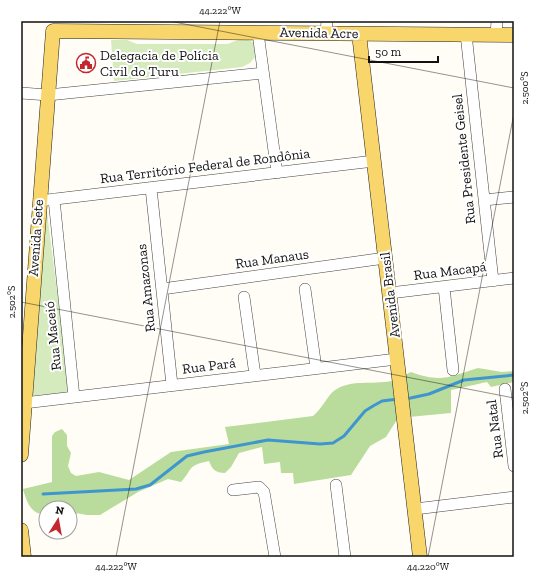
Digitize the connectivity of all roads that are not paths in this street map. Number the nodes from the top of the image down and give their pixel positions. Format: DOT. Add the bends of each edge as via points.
graph roads {
  1 [pos="53,26"];
  2 [pos="157,26"];
  3 [pos="326,27"];
  4 [pos="497,28"];
  5 [pos="258,33"];
  6 [pos="359,34"];
  7 [pos="466,34"];
  8 [pos="514,35"];
  9 [pos="263,73"];
  10 [pos="21,94"];
  11 [pos="48,95"];
  12 [pos="374,161"];
  13 [pos="277,173"];
  14 [pos="151,188"];
  15 [pos="514,197"];
  16 [pos="54,199"];
  17 [pos="484,200"];
  18 [pos="39,201"];
  19 [pos="386,258"];
  20 [pos="514,278"];
  21 [pos="493,281"];
  22 [pos="444,287"];
  23 [pos="162,289"];
  24 [pos="305,289"];
  25 [pos="390,293"];
  26 [pos="244,297"];
  27 [pos="397,359"];
  28 [pos="316,368"];
  29 [pos="453,370"];
  30 [pos="255,375"];
  31 [pos="172,385"];
  32 [pos="505,389"];
  33 [pos="74,397"];
  34 [pos="24,403"];
  35 [pos="21,455"];
  36 [pos="514,466"];
  37 [pos="336,484"];
  38 [pos="233,490"];
  39 [pos="514,497"];
  40 [pos="415,508"];
  41 [pos="21,530"];
  42 [pos="24,557"];
  43 [pos="275,557"];
  44 [pos="345,557"];
  45 [pos="420,557"];
  1 -- 2 [label="main road, Avenida Acre"];
  1 -- 11 [label="main road, Avenida Sete"];
  2 -- 5 [label="main road, Avenida Acre"];
  3 -- 5 [label="main road, Avenida Acre"];
  3 -- 6 [label="main road, Avenida Acre"];
  4 -- 7 [label="main road, Avenida Acre"];
  4 -- 8 [label="main road, Avenida Acre"];
  5 -- 9 [label="street"];
  6 -- 7 [label="main road, Avenida Acre"];
  6 -- 12 [label="main road, Avenida Brasil"];
  7 -- 17 [label="street, Rua Presidente Geisel"];
  9 -- 11 [label="street"];
  9 -- 13 [label="street"];
  10 -- 11 [label="street"];
  11 -- 18 [label="main road, Avenida Sete"];
  12 -- 13 [label="street, Rua Território Federal de Rondônia"];
  12 -- 19 [label="main road, Avenida Brasil"];
  13 -- 14 [label="street, Rua Território Federal de Rondônia"];
  14 -- 16 [label="street, Rua Território Federal de Rondônia"];
  14 -- 23 [label="street, Rua Amazonas"];
  15 -- 17 [label="street"];
  16 -- 18 [label="street, Rua Território Federal de Rondônia"];
  16 -- 33 [label="street, Rua Maceió"];
  17 -- 21 [label="street, Rua Presidente Geisel"];
  18 -- 34 [label="main road, Avenida Sete"];
  19 -- 23 [label="street, Rua Manaus"];
  19 -- 25 [label="main road, Avenida Brasil"];
  20 -- 21 [label="street, Rua Macapá"];
  21 -- 22 [label="street, Rua Macapá"];
  22 -- 25 [label="street, Rua Macapá"];
  22 -- 29 [label="street"];
  23 -- 31 [label="street, Rua Amazonas"];
  24 -- 28 [label="street"];
  25 -- 27 [label="main road, Avenida Brasil"];
  26 -- 30 [label="street"];
  27 -- 28 [label="street, Rua Pará"];
  27 -- 40 [label="main road, Avenida Brasil"];
  28 -- 30 [label="street, Rua Pará"];
  30 -- 31 [label="street, Rua Pará"];
  31 -- 33 [label="street, Rua Pará"];
  32 -- 36 [label="street, Rua Natal"];
  33 -- 34 [label="street, Rua Pará"];
  34 -- 35 [label="main road, Avenida Sete"];
  37 -- 44 [label="street"];
  38 -- 43 [label="street" via="259,487 264,492"];
  39 -- 40 [label="street"];
  40 -- 45 [label="main road, Avenida Brasil"];
  41 -- 42 [label="main road"];
}
